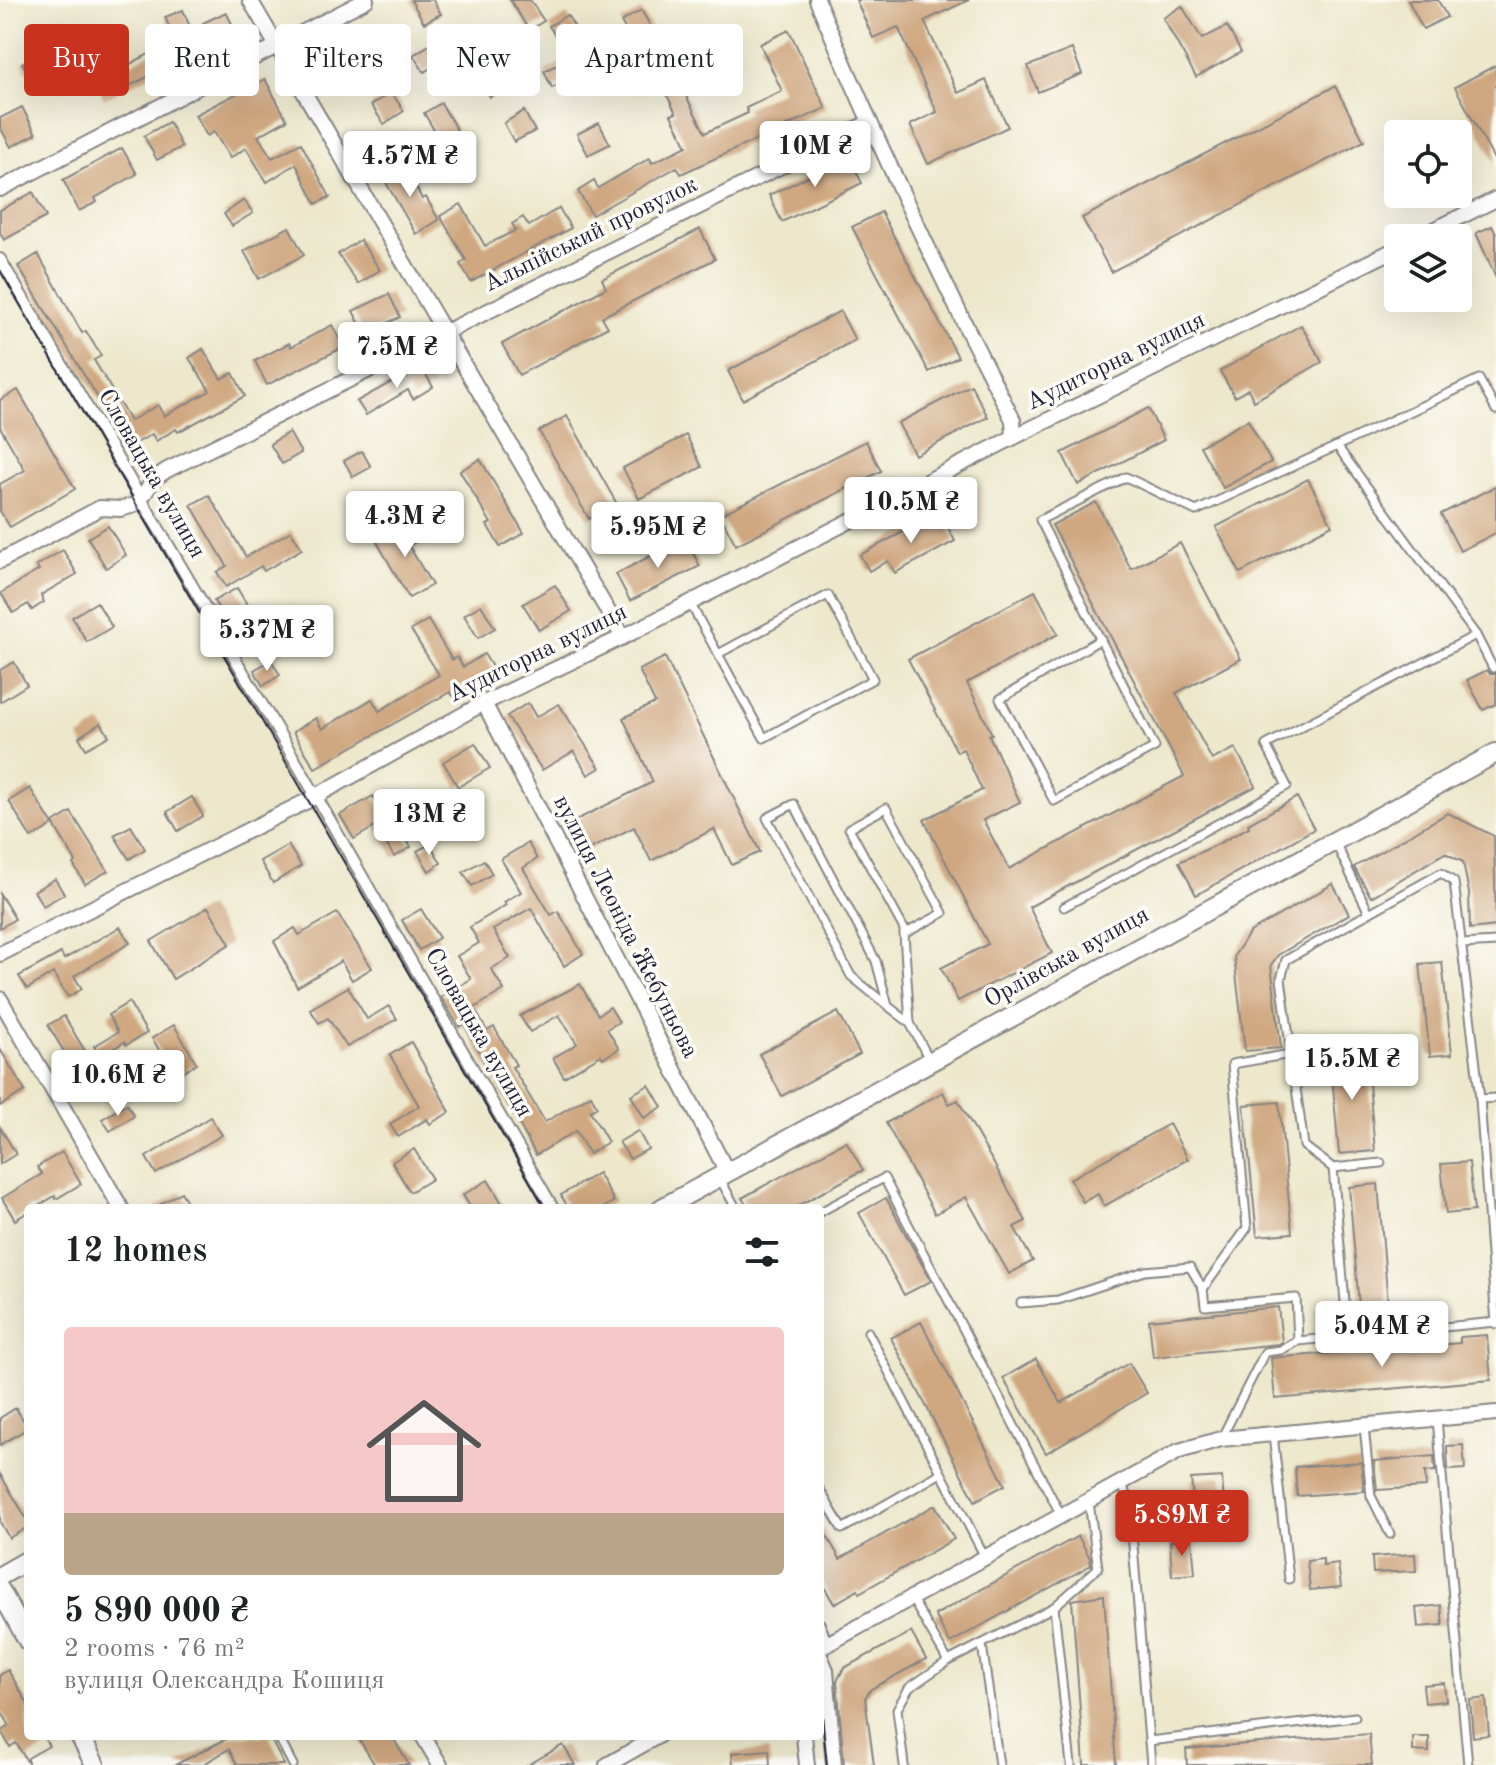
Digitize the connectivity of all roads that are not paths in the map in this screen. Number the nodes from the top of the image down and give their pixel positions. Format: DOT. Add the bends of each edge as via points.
graph roads {
  1 [pos="250,0"];
  2 [pos="366,0"];
  3 [pos="817,0"];
  4 [pos="319,24"];
  5 [pos="275,44"];
  6 [pos="275,47"];
  7 [pos="306,96"];
  8 [pos="868,123"];
  9 [pos="0,189"];
  10 [pos="1494,204"];
  11 [pos="1449,224"];
  12 [pos="1384,255"];
  13 [pos="0,259"];
  14 [pos="446,331"];
  15 [pos="1496,410"];
  16 [pos="1014,437"];
  17 [pos="1337,446"];
  18 [pos="140,501"];
  19 [pos="0,561"];
  20 [pos="690,603"];
  21 [pos="1476,635"];
  22 [pos="623,637"];
  23 [pos="1101,639"];
  24 [pos="718,654"];
  25 [pos="1493,668"];
  26 [pos="484,703"];
  27 [pos="1496,753"];
  28 [pos="316,796"];
  29 [pos="1334,840"];
  30 [pos="1064,907"];
  31 [pos="1369,913"];
  32 [pos="904,934"];
  33 [pos="1496,942"];
  34 [pos="1461,944"];
  35 [pos="0,954"];
  36 [pos="0,999"];
  37 [pos="888,1006"];
  38 [pos="910,1023"];
  39 [pos="1291,1054"];
  40 [pos="930,1061"];
  41 [pos="1496,1098"];
  42 [pos="1480,1099"];
  43 [pos="1381,1163"];
  44 [pos="1333,1168"];
  45 [pos="723,1174"];
  46 [pos="119,1204"];
  47 [pos="551,1204"];
  48 [pos="669,1204"];
  49 [pos="734,1204"];
  50 [pos="824,1210"];
  51 [pos="1203,1289"];
  52 [pos="1021,1303"];
  53 [pos="1496,1323"];
  54 [pos="868,1332"];
  55 [pos="1348,1335"];
  56 [pos="1298,1341"];
  57 [pos="1496,1413"];
  58 [pos="1437,1419"];
  59 [pos="1364,1426"];
  60 [pos="1273,1434"];
  61 [pos="1221,1439"];
  62 [pos="941,1473"];
  63 [pos="1122,1482"];
  64 [pos="824,1497"];
  65 [pos="1089,1502"];
  66 [pos="1062,1517"];
  67 [pos="1390,1534"];
  68 [pos="985,1559"];
  69 [pos="24,1562"];
  70 [pos="0,1576"];
  71 [pos="1289,1579"];
  72 [pos="0,1590"];
  73 [pos="912,1599"];
  74 [pos="1054,1607"];
  75 [pos="24,1634"];
  76 [pos="982,1644"];
  77 [pos="824,1648"];
  78 [pos="824,1656"];
  79 [pos="948,1661"];
  80 [pos="1355,1717"];
  81 [pos="82,1740"];
  82 [pos="280,1740"];
  83 [pos="425,1740"];
  84 [pos="651,1740"];
  85 [pos="804,1740"];
  86 [pos="1149,1741"];
  87 [pos="95,1765"];
  88 [pos="293,1765"];
  89 [pos="440,1765"];
  90 [pos="607,1765"];
  91 [pos="807,1765"];
  92 [pos="834,1765"];
  93 [pos="904,1765"];
  94 [pos="999,1765"];
  95 [pos="1071,1765"];
  96 [pos="1151,1765"];
  97 [pos="1468,1765"];
  1 -- 5 [label="street"];
  2 -- 4 [label="street"];
  3 -- 8 [label="street"];
  6 -- 9 [label="street"];
  7 -- 14 [label="street"];
  8 -- 14 [label="street, Альпійський провулок"];
  8 -- 16 [label="street" via="1013,420"];
  10 -- 11 [label="street"];
  12 -- 16 [label="street, Аудиторна вулиця"];
  13 -- 18 [label="street, Словацька вулиця"];
  14 -- 18 [label="street, Альпійський провулок" via="167,470"];
  14 -- 22 [label="street"];
  15 -- 17 [label="lane" via="1479,379"];
  16 -- 20 [label="street, Аудиторна вулиця"];
  17 -- 21 [label="lane"];
  17 -- 23 [label="lane" via="1196,511 1126,477 1040,520"];
  18 -- 19 [label="street" via="130,508 100,508"];
  18 -- 28 [label="street, Словацька вулиця"];
  20 -- 22 [label="street, Аудиторна вулиця"];
  20 -- 24 [label="lane"];
  21 -- 25 [label="lane"];
  21 -- 30 [label="lane" via="1266,745 1287,786"];
  22 -- 26 [label="street, Аудиторна вулиця"];
  23 -- 23 [label="lane" via="1155,747 1054,801 1000,699"];
  24 -- 24 [label="lane" via="764,738 873,679 828,595"];
  26 -- 28 [label="street, Аудиторна вулиця"];
  26 -- 45 [label="street, вулиця Леоніда Жебуньова"];
  27 -- 29 [label="street, Орлівська вулиця"];
  28 -- 35 [label="street, Аудиторна вулиця"];
  28 -- 47 [label="street, Словацька вулиця"];
  29 -- 31 [label="lane"];
  29 -- 40 [label="street, Орлівська вулиця"];
  31 -- 34 [label="lane" via="1441,873 1454,882"];
  31 -- 39 [label="lane" via="1286,960 1281,979"];
  32 -- 32 [label="lane" via="849,828 886,808 943,913"];
  32 -- 38 [label="lane"];
  33 -- 34 [label="lane"];
  34 -- 42 [label="lane"];
  36 -- 46 [label="street"];
  37 -- 37 [label="lane" via="876,961 794,804 767,818 851,976"];
  37 -- 38 [label="lane"];
  38 -- 40 [label="lane"];
  39 -- 44 [label="lane" via="1304,1146"];
  39 -- 51 [label="lane" via="1232,1064 1247,1228"];
  40 -- 45 [label="street, Орлівська вулиця"];
  41 -- 42 [label="lane"];
  42 -- 53 [label="lane"];
  43 -- 44 [label="lane"];
  44 -- 55 [label="lane"];
  45 -- 48 [label="street, Орлівська вулиця"];
  45 -- 49 [label="lane"];
  50 -- 66 [label="lane" via="884,1178"];
  51 -- 52 [label="lane" via="1190,1267 1145,1271 1058,1300"];
  51 -- 56 [label="lane" via="1205,1306 1296,1298"];
  53 -- 55 [label="lane"];
  54 -- 62 [label="lane"];
  55 -- 56 [label="lane"];
  56 -- 61 [label="lane" via="1265,1352"];
  57 -- 58 [label="street"];
  58 -- 59 [label="street"];
  58 -- 97 [label="lane"];
  59 -- 60 [label="street"];
  59 -- 67 [label="lane" via="1371,1496"];
  60 -- 61 [label="street"];
  60 -- 71 [label="lane"];
  61 -- 63 [label="street" via="1179,1451"];
  62 -- 64 [label="lane" via="842,1529"];
  62 -- 68 [label="lane"];
  63 -- 65 [label="street"];
  63 -- 86 [label="lane" via="1130,1509"];
  65 -- 66 [label="street"];
  65 -- 74 [label="lane" via="1098,1568"];
  66 -- 68 [label="street"];
  68 -- 73 [label="street"];
  69 -- 70 [label="street"];
  72 -- 75 [label="street"];
  73 -- 77 [label="street"];
  73 -- 79 [label="lane"];
  74 -- 76 [label="lane"];
  74 -- 95 [label="lane"];
  76 -- 79 [label="lane"];
  76 -- 94 [label="lane"];
  78 -- 92 [label="street"];
  79 -- 93 [label="lane" via="909,1688 897,1709"];
  80 -- 86 [label="lane"];
  81 -- 87 [label="street"];
  82 -- 88 [label="lane"];
  83 -- 89 [label="street"];
  84 -- 90 [label="street"];
  85 -- 91 [label="street"];
  86 -- 96 [label="lane"];
}
